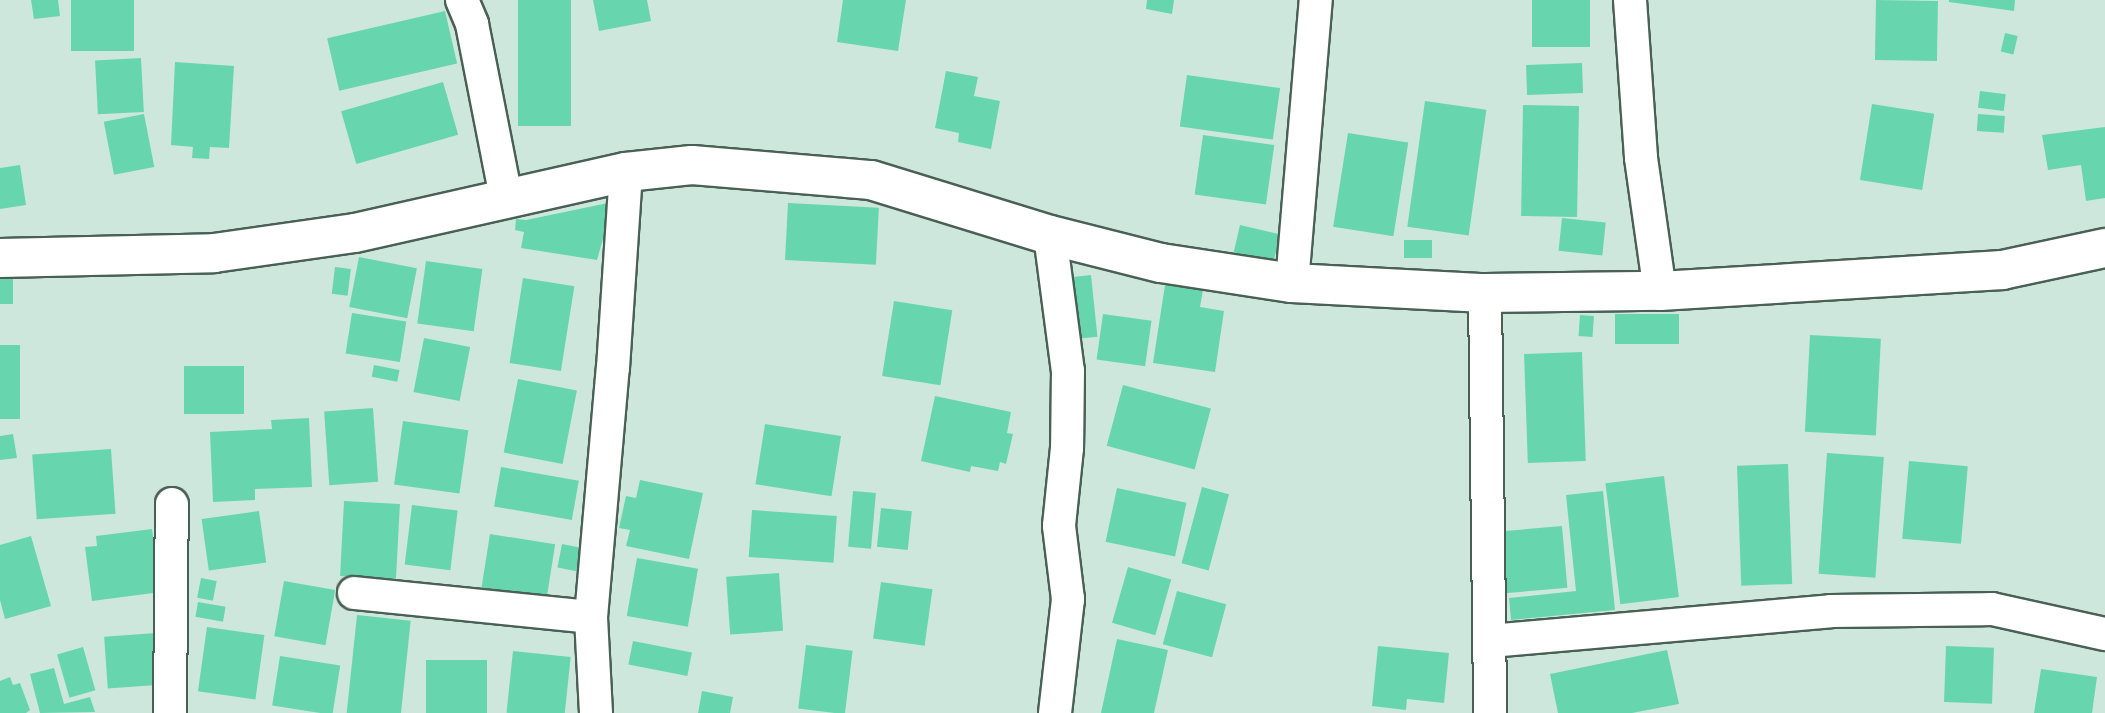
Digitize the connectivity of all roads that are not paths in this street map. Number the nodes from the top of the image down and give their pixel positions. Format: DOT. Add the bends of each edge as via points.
graph roads {
  1 [pos="462,0"];
  2 [pos="1316,0"];
  3 [pos="1630,0"];
  4 [pos="626,172"];
  5 [pos="506,198"];
  6 [pos="1050,234"];
  7 [pos="2105,248"];
  8 [pos="0,258"];
  9 [pos="1292,283"];
  10 [pos="1660,291"];
  11 [pos="1485,293"];
  12 [pos="172,504"];
  13 [pos="354,593"];
  14 [pos="590,617"];
  15 [pos="2105,634"];
  16 [pos="1490,641"];
  17 [pos="170,713"];
  18 [pos="596,713"];
  19 [pos="1055,713"];
  20 [pos="1490,713"];
  1 -- 5 [label="street" via="472,24"];
  2 -- 9 [label="street"];
  3 -- 10 [label="street" via="1641,158"];
  4 -- 5 [label="street"];
  4 -- 6 [label="street" via="692,165 871,180"];
  4 -- 14 [label="street"];
  5 -- 8 [label="street" via="355,233 214,253"];
  6 -- 9 [label="street" via="1161,263"];
  6 -- 19 [label="street" via="1068,371 1059,526 1068,599"];
  7 -- 10 [label="street" via="2002,270"];
  9 -- 11 [label="street"];
  10 -- 11 [label="street"];
  11 -- 16 [label="street"];
  12 -- 17 [label="street"];
  13 -- 14 [label="street"];
  14 -- 18 [label="street"];
  15 -- 16 [label="street" via="1992,609 1845,611"];
  16 -- 20 [label="street"];
}
